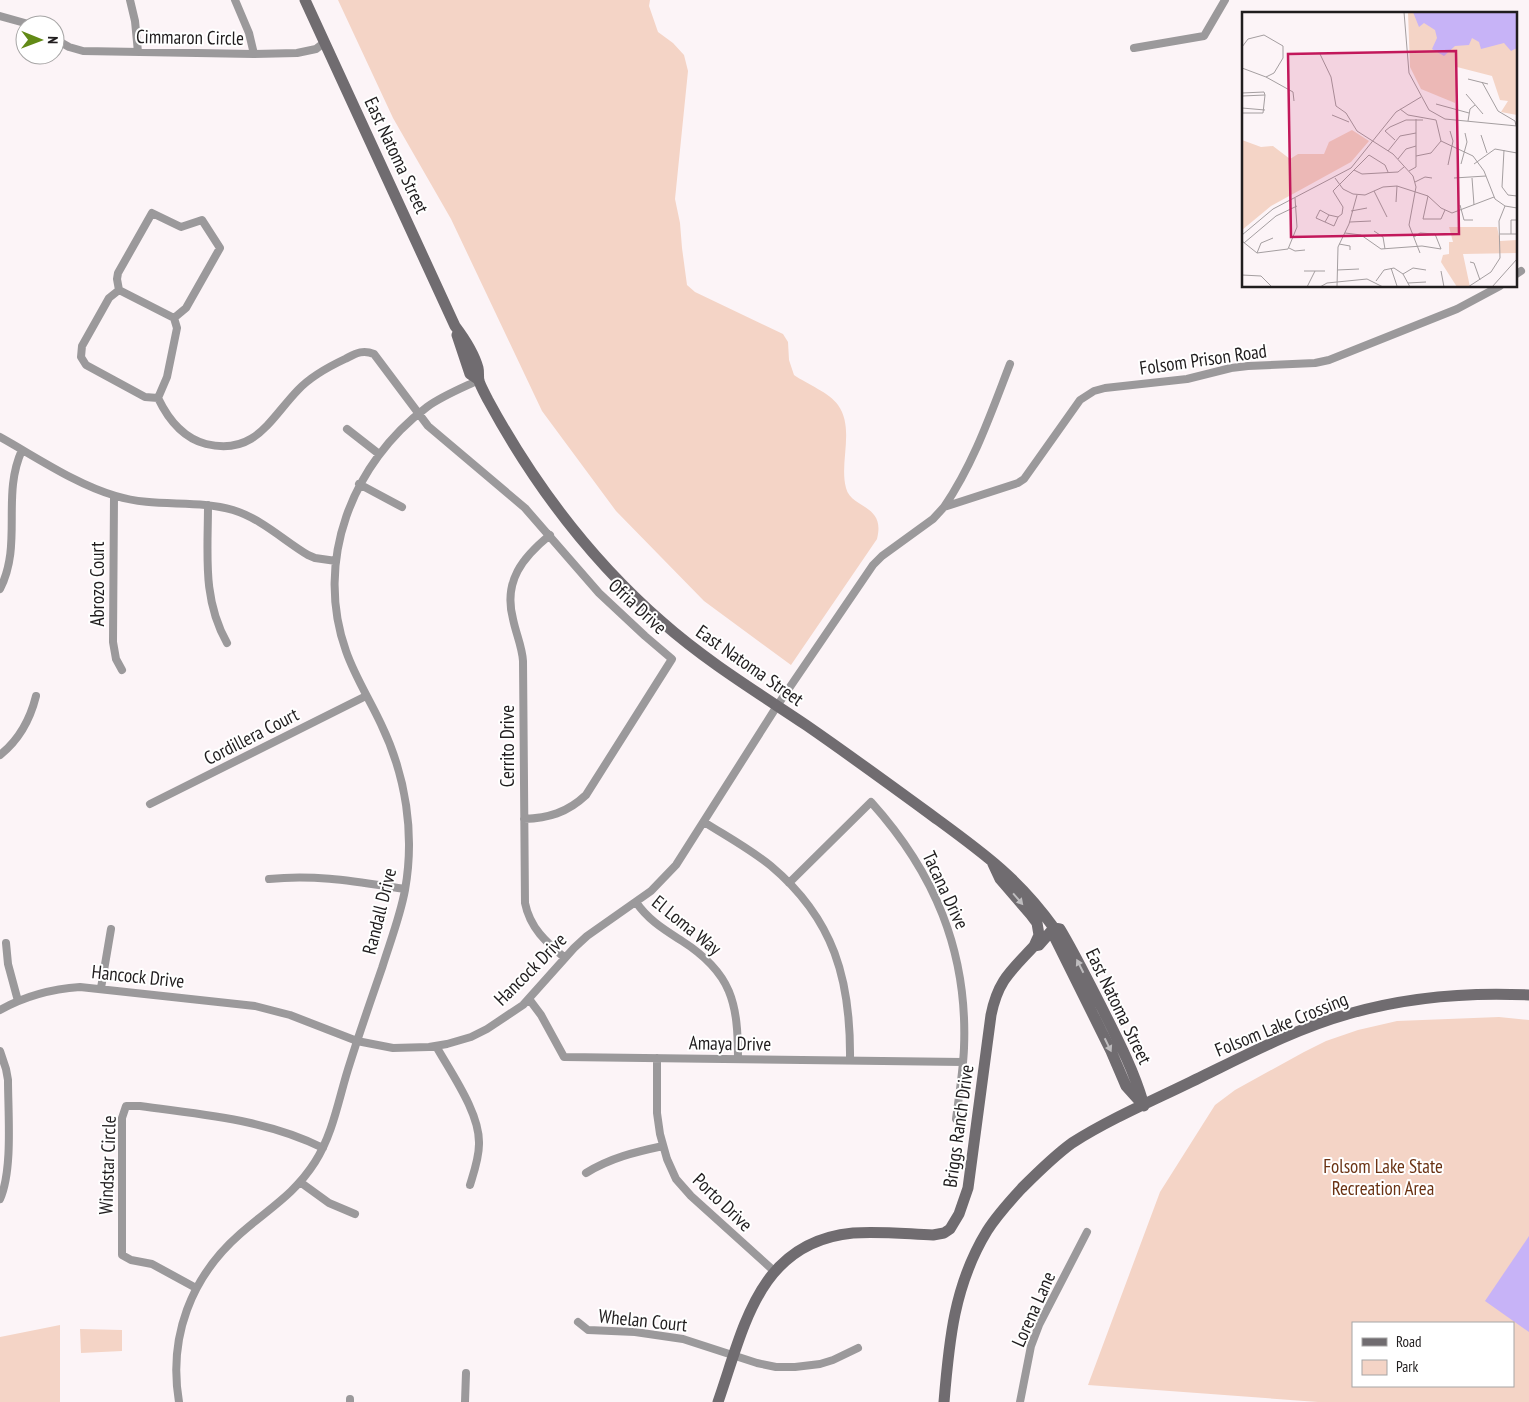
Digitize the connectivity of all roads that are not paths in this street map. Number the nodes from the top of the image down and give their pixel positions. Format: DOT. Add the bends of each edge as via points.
graph roads {
  1 [pos="130,0"];
  2 [pos="235,0"];
  3 [pos="305,0"];
  4 [pos="1225,0"];
  5 [pos="0,16"];
  6 [pos="15,20"];
  7 [pos="325,42"];
  8 [pos="65,45"];
  9 [pos="1134,48"];
  10 [pos="138,52"];
  11 [pos="254,54"];
  12 [pos="1496,288"];
  13 [pos="119,290"];
  14 [pos="174,318"];
  15 [pos="1010,364"];
  16 [pos="479,380"];
  17 [pos="158,398"];
  18 [pos="419,414"];
  19 [pos="347,429"];
  20 [pos="0,437"];
  21 [pos="22,450"];
  22 [pos="379,454"];
  23 [pos="359,484"];
  24 [pos="114,496"];
  25 [pos="208,505"];
  26 [pos="402,507"];
  27 [pos="944,507"];
  28 [pos="550,535"];
  29 [pos="336,561"];
  30 [pos="0,589"];
  31 [pos="227,643"];
  32 [pos="122,670"];
  33 [pos="36,696"];
  34 [pos="366,696"];
  35 [pos="777,706"];
  36 [pos="0,755"];
  37 [pos="150,804"];
  38 [pos="524,819"];
  39 [pos="704,822"];
  40 [pos="991,859"];
  41 [pos="269,879"];
  42 [pos="789,883"];
  43 [pos="405,890"];
  44 [pos="636,902"];
  45 [pos="1054,928"];
  46 [pos="111,929"];
  47 [pos="6,943"];
  48 [pos="1034,946"];
  49 [pos="565,958"];
  50 [pos="102,988"];
  51 [pos="1529,995"];
  52 [pos="529,999"];
  53 [pos="18,1001"];
  54 [pos="0,1010"];
  55 [pos="357,1041"];
  56 [pos="436,1046"];
  57 [pos="0,1052"];
  58 [pos="657,1058"];
  59 [pos="738,1059"];
  60 [pos="850,1060"];
  61 [pos="963,1062"];
  62 [pos="1144,1106"];
  63 [pos="956,1119"];
  64 [pos="663,1146"];
  65 [pos="323,1148"];
  66 [pos="586,1173"];
  67 [pos="300,1182"];
  68 [pos="470,1186"];
  69 [pos="0,1199"];
  70 [pos="355,1214"];
  71 [pos="1087,1232"];
  72 [pos="774,1271"];
  73 [pos="196,1288"];
  74 [pos="578,1322"];
  75 [pos="858,1348"];
  76 [pos="734,1355"];
  77 [pos="466,1373"];
  78 [pos="179,1402"];
  79 [pos="465,1402"];
  80 [pos="718,1402"];
  81 [pos="944,1402"];
  82 [pos="1020,1402"];
  1 -- 10 [label="street" via="136,22"];
  2 -- 11 [label="street" via="249,32"];
  3 -- 7 [label="main road, East Natoma Street"];
  4 -- 9 [label="street" via="1204,36"];
  5 -- 6 [label="street"];
  7 -- 11 [label="street, Cimmaron Circle" via="306,52"];
  7 -- 16 [label="main road, East Natoma Street" via="455,326 478,368"];
  8 -- 10 [label="street, Cimmaron Circle" via="83,51"];
  10 -- 11 [label="street, Cimmaron Circle"];
  12 -- 27 [label="street, Folsom Prison Road" via="1457,310 1329,360 1231,368 1187,379 1094,391 1080,400 1018,484"];
  13 -- 14 [label="street"];
  13 -- 14 [label="street" via="118,273 152,213 182,227 202,220 220,248 186,308"];
  13 -- 17 [label="street" via="109,298 82,346 81,357 86,365 145,397"];
  14 -- 17 [label="street" via="176,328 167,377"];
  15 -- 27 [label="street, Folsom Prison Road" via="973,457"];
  16 -- 18 [label="street, Randall Drive" via="429,405"];
  16 -- 35 [label="main road, East Natoma Street" via="541,485 610,571 691,646"];
  17 -- 18 [label="street, Ofria Drive" via="182,432 212,445 234,444 261,433 298,390 325,368 358,352 368,352 378,358"];
  18 -- 22 [label="street, Randall Drive"];
  18 -- 28 [label="street, Ofria Drive" via="441,439 525,508"];
  19 -- 22 [label="street"];
  20 -- 21 [label="street"];
  21 -- 24 [label="street"];
  21 -- 30 [label="street" via="12,485 10,558"];
  22 -- 23 [label="street, Randall Drive"];
  23 -- 26 [label="street"];
  23 -- 29 [label="street, Randall Drive" via="343,525"];
  24 -- 25 [label="street" via="145,503"];
  24 -- 32 [label="street, Abrozo Court" via="113,642"];
  25 -- 29 [label="street" via="243,514 266,525 308,555"];
  25 -- 31 [label="street" via="209,595"];
  27 -- 35 [label="street, Folsom Prison Road" via="873,565"];
  28 -- 38 [label="street, Cerrito Drive" via="523,561 510,596 512,618 523,654"];
  28 -- 38 [label="street, Ofria Drive" via="611,605 672,659 586,795 554,815"];
  29 -- 34 [label="street, Randall Drive" via="338,623 346,651"];
  33 -- 36 [label="street" via="26,724"];
  34 -- 37 [label="street, Cordillera Court"];
  34 -- 43 [label="street, Randall Drive" via="388,739 404,794 409,841"];
  35 -- 39 [label="street, Hancock Drive"];
  35 -- 40 [label="main road, East Natoma Street"];
  38 -- 49 [label="street, Cerrito Drive" via="526,910 541,937"];
  39 -- 42 [label="street" via="758,856"];
  39 -- 44 [label="street, Hancock Drive" via="676,865"];
  40 -- 45 [label="main road, East Natoma Street" via="1027,892"];
  40 -- 48 [label="main road, one-way" via="1000,879 1036,924 1038,935"];
  41 -- 43 [label="street" via="325,877"];
  42 -- 60 [label="street" via="817,918 839,966 849,1009"];
  42 -- 61 [label="street, Tacana Drive" via="871,802 917,862 944,917 960,979"];
  43 -- 55 [label="street, Randall Drive"];
  44 -- 49 [label="street, Hancock Drive" via="587,936"];
  44 -- 59 [label="street, El Loma Way" via="656,924 708,960 721,977 737,1016"];
  45 -- 48 [label="main road, Briggs Ranch Drive" via="1039,945"];
  45 -- 62 [label="main road, East Natoma Street" via="1060,930 1069,944 1112,1028 1137,1082"];
  46 -- 50 [label="street"];
  47 -- 53 [label="street"];
  48 -- 72 [label="main road, Briggs Ranch Drive" via="1006,976 993,1003 971,1175 964,1202 950,1229 933,1235 866,1232 840,1235 804,1248"];
  49 -- 52 [label="street, Hancock Drive"];
  50 -- 53 [label="street, Hancock Drive" via="65,988"];
  50 -- 55 [label="street, Hancock Drive" via="255,1006 290,1015"];
  51 -- 62 [label="main road, Folsom Lake Crossing" via="1462,994 1348,1014 1286,1037"];
  52 -- 56 [label="street, Hancock Drive" via="488,1029"];
  52 -- 58 [label="street, Amaya Drive" via="564,1057"];
  53 -- 54 [label="street, Hancock Drive"];
  55 -- 56 [label="street, Hancock Drive" via="393,1048"];
  55 -- 65 [label="street, Randall Drive"];
  56 -- 68 [label="street" via="478,1128 479,1150"];
  57 -- 69 [label="street" via="8,1080 8,1166"];
  58 -- 59 [label="street, Amaya Drive"];
  58 -- 64 [label="street, Porto Drive" via="657,1113"];
  59 -- 60 [label="street, Amaya Drive"];
  60 -- 61 [label="street, Amaya Drive"];
  61 -- 63 [label="street, Tacana Drive"];
  62 -- 81 [label="main road" via="1071,1144 1009,1202 988,1230 969,1264 956,1303"];
  64 -- 66 [label="street" via="618,1157"];
  64 -- 72 [label="street, Porto Drive" via="676,1178 690,1196"];
  65 -- 67 [label="street, Randall Drive"];
  65 -- 73 [label="street, Windstar Circle" via="253,1122 126,1106 122,1118 122,1255 152,1264"];
  67 -- 70 [label="street" via="329,1203"];
  67 -- 73 [label="street, Randall Drive" via="214,1260"];
  71 -- 82 [label="street, Lorena Lane" via="1039,1325 1029,1354"];
  72 -- 76 [label="main road, Briggs Ranch Drive" via="752,1305"];
  73 -- 78 [label="street, Randall Drive" via="178,1340"];
  74 -- 76 [label="street, Whelan Court" via="588,1330 664,1335"];
  75 -- 76 [label="street, Whelan Court" via="833,1360 795,1368 757,1363"];
  76 -- 80 [label="main road, Briggs Ranch Drive"];
  77 -- 79 [label="street"];
}
